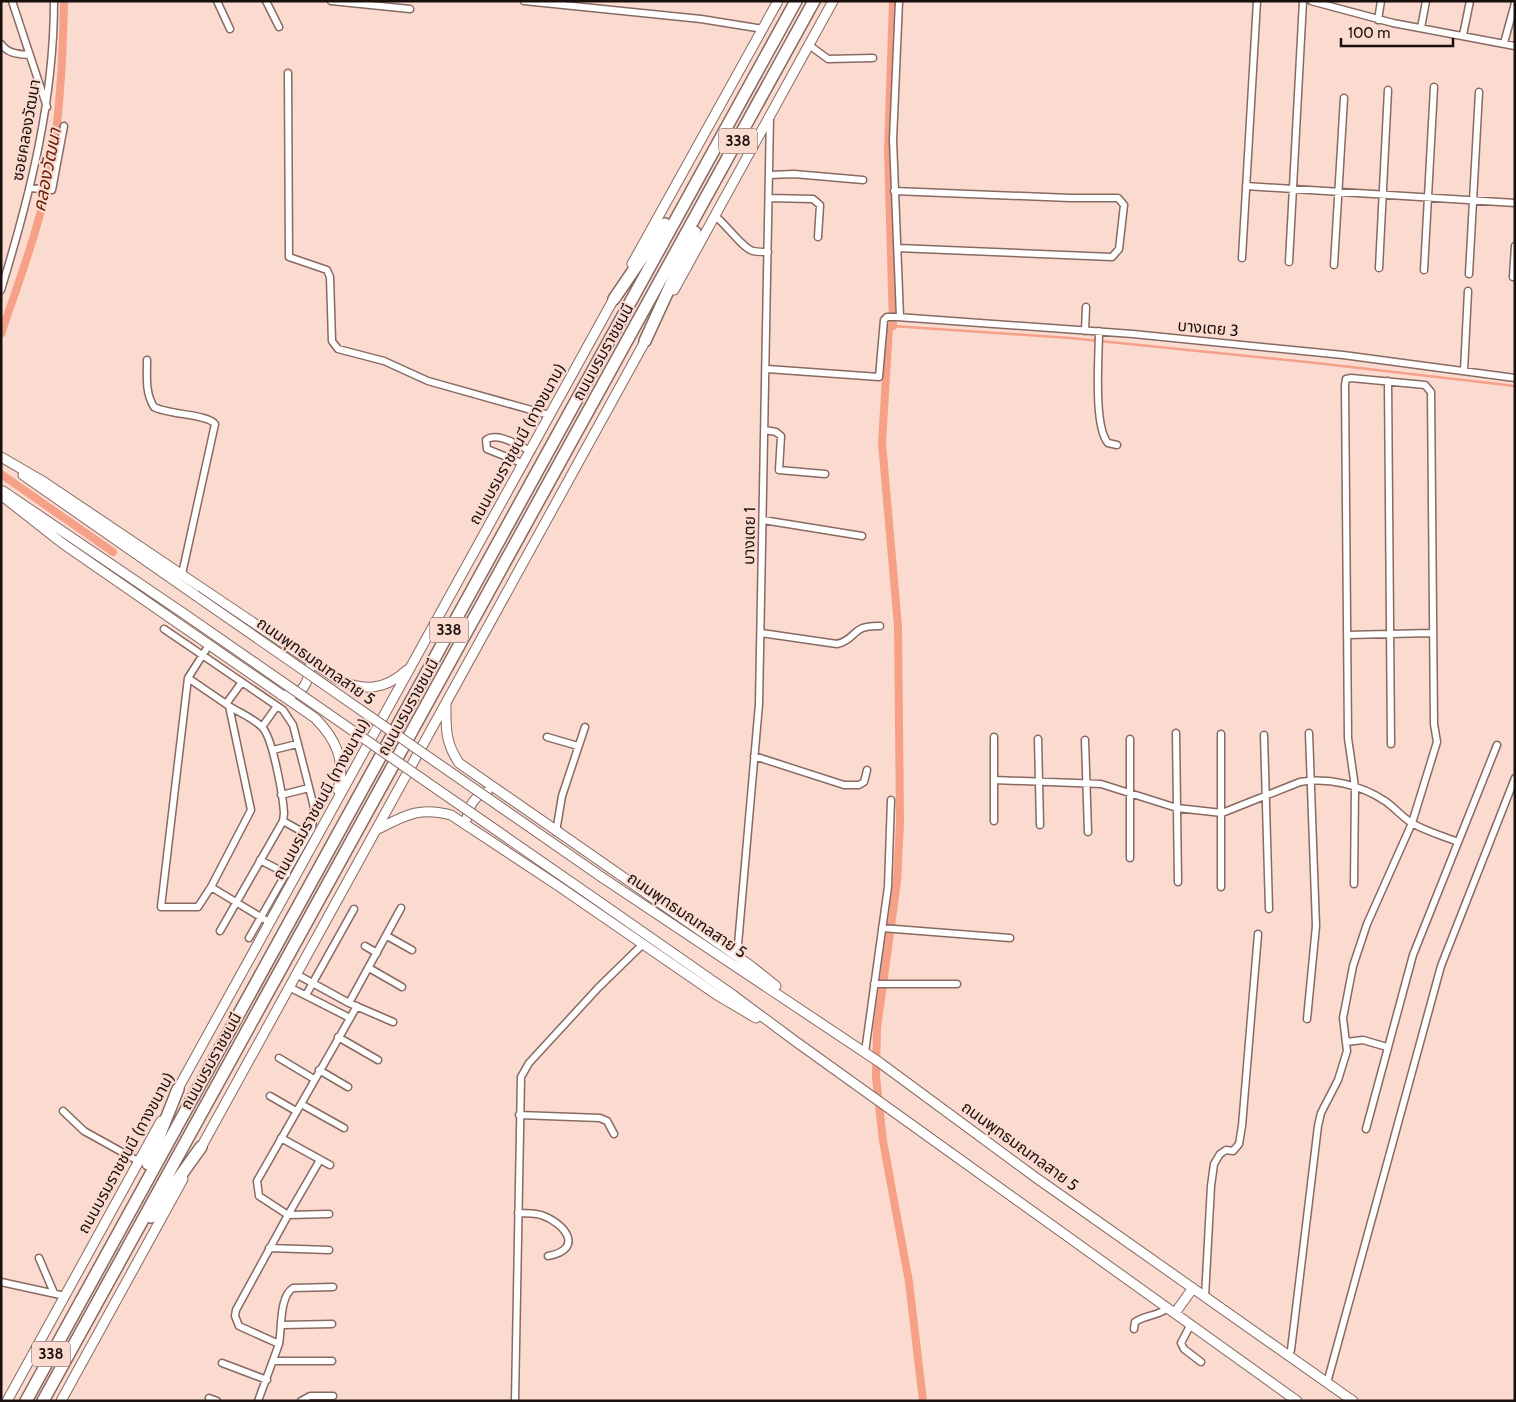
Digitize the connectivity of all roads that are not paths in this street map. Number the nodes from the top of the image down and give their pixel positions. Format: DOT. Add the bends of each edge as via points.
graph roads {
  1 [pos="12,1"];
  2 [pos="54,1"];
  3 [pos="216,1"];
  4 [pos="266,1"];
  5 [pos="331,1"];
  6 [pos="524,1"];
  7 [pos="778,1"];
  8 [pos="796,1"];
  9 [pos="814,1"];
  10 [pos="833,1"];
  11 [pos="899,1"];
  12 [pos="1257,1"];
  13 [pos="1302,1"];
  14 [pos="1311,1"];
  15 [pos="1340,1"];
  16 [pos="1381,1"];
  17 [pos="1426,1"];
  18 [pos="1470,1"];
  19 [pos="1515,3"];
  20 [pos="410,9"];
  21 [pos="1339,10"];
  22 [pos="1378,20"];
  23 [pos="279,27"];
  24 [pos="1421,28"];
  25 [pos="230,29"];
  26 [pos="763,29"];
  27 [pos="1463,35"];
  28 [pos="1504,43"];
  29 [pos="1,44"];
  30 [pos="809,45"];
  31 [pos="1515,46"];
  32 [pos="29,55"];
  33 [pos="873,58"];
  34 [pos="288,73"];
  35 [pos="1434,87"];
  36 [pos="1388,90"];
  37 [pos="1479,92"];
  38 [pos="1344,98"];
  39 [pos="47,107"];
  40 [pos="770,115"];
  41 [pos="64,126"];
  42 [pos="769,175"];
  43 [pos="863,180"];
  44 [pos="1246,186"];
  45 [pos="33,189"];
  46 [pos="711,190"];
  47 [pos="1293,190"];
  48 [pos="894,191"];
  49 [pos="690,192"];
  50 [pos="1338,193"];
  51 [pos="1383,195"];
  52 [pos="769,198"];
  53 [pos="1429,198"];
  54 [pos="1472,200"];
  55 [pos="1515,203"];
  56 [pos="715,216"];
  57 [pos="818,237"];
  58 [pos="1515,246"];
  59 [pos="898,248"];
  60 [pos="768,252"];
  61 [pos="1242,258"];
  62 [pos="1289,262"];
  63 [pos="1334,265"];
  64 [pos="1379,268"];
  65 [pos="1424,270"];
  66 [pos="1469,274"];
  67 [pos="1513,277"];
  68 [pos="1,290"];
  69 [pos="1468,291"];
  70 [pos="614,299"];
  71 [pos="1086,306"];
  72 [pos="899,317"];
  73 [pos="1085,331"];
  74 [pos="1099,334"];
  75 [pos="645,341"];
  76 [pos="147,360"];
  77 [pos="767,369"];
  78 [pos="1464,371"];
  79 [pos="1515,378"];
  80 [pos="1388,381"];
  81 [pos="549,415"];
  82 [pos="765,430"];
  83 [pos="1117,445"];
  84 [pos="531,451"];
  85 [pos="1,458"];
  86 [pos="524,464"];
  87 [pos="825,474"];
  88 [pos="1,490"];
  89 [pos="1,495"];
  90 [pos="763,520"];
  91 [pos="862,536"];
  92 [pos="182,574"];
  93 [pos="880,626"];
  94 [pos="164,629"];
  95 [pos="761,633"];
  96 [pos="1432,633"];
  97 [pos="1347,635"];
  98 [pos="1390,635"];
  99 [pos="210,646"];
  100 [pos="203,655"];
  101 [pos="311,662"];
  102 [pos="414,662"];
  103 [pos="188,678"];
  104 [pos="242,682"];
  105 [pos="281,695"];
  106 [pos="446,704"];
  107 [pos="228,705"];
  108 [pos="277,706"];
  109 [pos="262,727"];
  110 [pos="585,727"];
  111 [pos="1176,733"];
  112 [pos="1309,733"];
  113 [pos="1221,734"];
  114 [pos="1264,735"];
  115 [pos="547,737"];
  116 [pos="994,737"];
  117 [pos="1038,738"];
  118 [pos="1130,739"];
  119 [pos="1085,740"];
  120 [pos="297,744"];
  121 [pos="1391,744"];
  122 [pos="1497,745"];
  123 [pos="578,746"];
  124 [pos="273,750"];
  125 [pos="754,756"];
  126 [pos="867,770"];
  127 [pos="1515,778"];
  128 [pos="994,780"];
  129 [pos="1310,780"];
  130 [pos="1040,782"];
  131 [pos="1085,784"];
  132 [pos="1355,787"];
  133 [pos="309,788"];
  134 [pos="1130,792"];
  135 [pos="280,795"];
  136 [pos="504,796"];
  137 [pos="1265,796"];
  138 [pos="891,800"];
  139 [pos="334,805"];
  140 [pos="1177,808"];
  141 [pos="1222,813"];
  142 [pos="282,821"];
  143 [pos="994,821"];
  144 [pos="1412,823"];
  145 [pos="1040,825"];
  146 [pos="474,828"];
  147 [pos="375,830"];
  148 [pos="556,832"];
  149 [pos="1088,832"];
  150 [pos="308,836"];
  151 [pos="1458,842"];
  152 [pos="1130,858"];
  153 [pos="260,860"];
  154 [pos="287,874"];
  155 [pos="1178,882"];
  156 [pos="1354,884"];
  157 [pos="211,887"];
  158 [pos="1221,887"];
  159 [pos="237,903"];
  160 [pos="402,908"];
  161 [pos="354,909"];
  162 [pos="1269,910"];
  163 [pos="261,917"];
  164 [pos="269,922"];
  165 [pos="885,928"];
  166 [pos="220,931"];
  167 [pos="1258,934"];
  168 [pos="387,936"];
  169 [pos="249,938"];
  170 [pos="1010,938"];
  171 [pos="643,944"];
  172 [pos="365,946"];
  173 [pos="412,950"];
  174 [pos="377,953"];
  175 [pos="738,956"];
  176 [pos="369,968"];
  177 [pos="296,974"];
  178 [pos="313,983"];
  179 [pos="876,984"];
  180 [pos="957,984"];
  181 [pos="289,987"];
  182 [pos="402,987"];
  183 [pos="306,995"];
  184 [pos="349,1003"];
  185 [pos="357,1006"];
  186 [pos="808,1013"];
  187 [pos="350,1018"];
  188 [pos="1307,1019"];
  189 [pos="393,1022"];
  190 [pos="338,1037"];
  191 [pos="795,1042"];
  192 [pos="1346,1042"];
  193 [pos="1387,1047"];
  194 [pos="867,1054"];
  195 [pos="279,1058"];
  196 [pos="378,1060"];
  197 [pos="319,1070"];
  198 [pos="314,1079"];
  199 [pos="348,1087"];
  200 [pos="178,1089"];
  201 [pos="270,1096"];
  202 [pos="301,1104"];
  203 [pos="63,1111"];
  204 [pos="296,1111"];
  205 [pos="519,1115"];
  206 [pos="344,1128"];
  207 [pos="1366,1128"];
  208 [pos="614,1134"];
  209 [pos="281,1138"];
  210 [pos="201,1148"];
  211 [pos="320,1160"];
  212 [pos="138,1161"];
  213 [pos="330,1165"];
  214 [pos="329,1214"];
  215 [pos="518,1214"];
  216 [pos="288,1215"];
  217 [pos="269,1248"];
  218 [pos="329,1250"];
  219 [pos="548,1256"];
  220 [pos="39,1258"];
  221 [pos="104,1259"];
  222 [pos="119,1262"];
  223 [pos="1,1282"];
  224 [pos="333,1287"];
  225 [pos="1193,1288"];
  226 [pos="54,1293"];
  227 [pos="65,1296"];
  228 [pos="1205,1297"];
  229 [pos="1172,1311"];
  230 [pos="332,1324"];
  231 [pos="1191,1324"];
  232 [pos="282,1325"];
  233 [pos="1134,1329"];
  234 [pos="279,1344"];
  235 [pos="1288,1356"];
  236 [pos="275,1361"];
  237 [pos="332,1361"];
  238 [pos="1201,1362"];
  239 [pos="222,1363"];
  240 [pos="266,1380"];
  241 [pos="1327,1383"];
  242 [pos="333,1396"];
  243 [pos="209,1398"];
  244 [pos="6,1401"];
  245 [pos="26,1401"];
  246 [pos="43,1401"];
  247 [pos="62,1401"];
  248 [pos="217,1401"];
  249 [pos="258,1401"];
  250 [pos="301,1401"];
  251 [pos="515,1401"];
  252 [pos="1297,1401"];
  253 [pos="1353,1401"];
  1 -- 32 [label="street"];
  2 -- 39 [label="street, ซอยคลองวัฒนา"];
  3 -- 25 [label="street"];
  4 -- 23 [label="street"];
  5 -- 20 [label="street"];
  6 -- 26 [label="street" via="701,19"];
  7 -- 26 [label="main road, ถนนบรมราชชนนี (ทางขนาน) / 338"];
  8 -- 49 [label="highway, ถนนบรมราชชนนี / 338"];
  9 -- 46 [label="highway, ถนนบรมราชชนนี / 338"];
  10 -- 30 [label="main road, 338"];
  11 -- 48 [label="street"];
  12 -- 44 [label="street"];
  13 -- 47 [label="street"];
  14 -- 21 [label="street"];
  15 -- 21 [label="street"];
  16 -- 22 [label="street"];
  17 -- 24 [label="street"];
  18 -- 27 [label="street"];
  19 -- 28 [label="street"];
  21 -- 22 [label="street"];
  22 -- 24 [label="street"];
  24 -- 27 [label="street"];
  26 -- 70 [label="main road, ถนนบรมราชชนนี (ทางขนาน) / 338"];
  27 -- 28 [label="street"];
  28 -- 31 [label="street"];
  29 -- 32 [label="street" via="15,54"];
  30 -- 33 [label="street" via="828,59"];
  30 -- 40 [label="main road, 338"];
  32 -- 39 [label="street"];
  34 -- 81 [label="street" via="289,257 327,270 330,277 332,341 338,349 384,361 428,381"];
  35 -- 53 [label="street"];
  36 -- 51 [label="street"];
  37 -- 54 [label="street"];
  38 -- 50 [label="street"];
  39 -- 45 [label="street, ซอยคลองวัฒนา"];
  40 -- 42 [label="street, บางเตย 1"];
  40 -- 56 [label="main road, 338"];
  41 -- 45 [label="street" via="54,186 48,191"];
  42 -- 43 [label="street"];
  42 -- 52 [label="street, บางเตย 1"];
  44 -- 47 [label="street"];
  44 -- 61 [label="street"];
  45 -- 68 [label="street, ซอยคลองวัฒนา"];
  46 -- 75 [label="highway"];
  46 -- 222 [label="highway, ถนนบรมราชชนนี / 338"];
  47 -- 50 [label="street"];
  47 -- 62 [label="street"];
  48 -- 59 [label="street"];
  48 -- 59 [label="street" via="1118,198 1124,206 1119,249 1112,257"];
  49 -- 70 [label="highway"];
  49 -- 221 [label="highway, ถนนบรมราชชนนี / 338"];
  50 -- 51 [label="street"];
  50 -- 63 [label="street"];
  51 -- 53 [label="street"];
  51 -- 64 [label="street"];
  52 -- 57 [label="street" via="817,201 820,205"];
  52 -- 60 [label="street, บางเตย 1"];
  53 -- 54 [label="street"];
  53 -- 65 [label="street"];
  54 -- 55 [label="street"];
  54 -- 66 [label="street"];
  56 -- 60 [label="street" via="751,251"];
  56 -- 75 [label="main road, 338"];
  58 -- 67 [label="street"];
  59 -- 72 [label="street"];
  60 -- 77 [label="street, บางเตย 1"];
  69 -- 78 [label="street"];
  70 -- 81 [label="main road, ถนนบรมราชชนนี (ทางขนาน) / 338"];
  71 -- 73 [label="street"];
  72 -- 73 [label="street, บางเตย 3"];
  72 -- 77 [label="street, บางเตย 3" via="884,320 879,377"];
  73 -- 74 [label="street, บางเตย 3"];
  74 -- 78 [label="street, บางเตย 3" via="1343,354"];
  74 -- 83 [label="street" via="1101,430 1108,443"];
  75 -- 106 [label="main road, 338"];
  76 -- 92 [label="street" via="148,390 154,407 168,413 207,418 215,424"];
  77 -- 82 [label="street, บางเตย 1"];
  78 -- 79 [label="street, บางเตย 3"];
  80 -- 96 [label="street" via="1425,385 1431,392"];
  80 -- 97 [label="street" via="1346,379"];
  80 -- 98 [label="street"];
  81 -- 84 [label="main road, ถนนบรมราชชนนี (ทางขนาน) / 338"];
  82 -- 87 [label="street" via="781,436 779,470"];
  82 -- 90 [label="street, บางเตย 1"];
  84 -- 86 [label="main road, ถนนบรมราชชนนี (ทางขนาน) / 338"];
  84 -- 86 [label="street" via="492,436 486,440 487,449"];
  85 -- 92 [label="main road" via="44,482"];
  85 -- 186 [label="main road, ถนนพุทธมณฑลสาย 5, bridge" via="603,878"];
  86 -- 102 [label="main road, ถนนบรมราชชนนี (ทางขนาน) / 338"];
  88 -- 191 [label="main road, bridge" via="591,896"];
  89 -- 99 [label="main road" via="62,543"];
  90 -- 91 [label="street"];
  90 -- 95 [label="street, บางเตย 1"];
  92 -- 101 [label="main road"];
  93 -- 95 [label="street" via="866,625 837,644"];
  94 -- 100 [label="street"];
  95 -- 125 [label="street, บางเตย 1"];
  96 -- 98 [label="street"];
  96 -- 144 [label="street" via="1437,742"];
  97 -- 98 [label="street"];
  97 -- 132 [label="street" via="1348,738"];
  98 -- 121 [label="street"];
  99 -- 100 [label="street"];
  99 -- 105 [label="main road"];
  100 -- 103 [label="street"];
  100 -- 104 [label="street"];
  101 -- 102 [label="main road" via="337,679 364,688 387,685"];
  101 -- 105 [label="main road" via="310,680 306,687 299,692"];
  102 -- 139 [label="main road, ถนนบรมราชชนนี (ทางขนาน) / 338"];
  103 -- 107 [label="street"];
  103 -- 157 [label="street" via="161,906 198,907"];
  104 -- 107 [label="street"];
  104 -- 108 [label="street"];
  105 -- 139 [label="main road" via="315,718 334,742 342,766"];
  106 -- 136 [label="main road" via="446,737 450,750 459,763"];
  106 -- 147 [label="main road, 338"];
  107 -- 109 [label="street"];
  107 -- 157 [label="street" via="251,810"];
  108 -- 109 [label="street"];
  108 -- 120 [label="street" via="288,716"];
  109 -- 124 [label="street"];
  110 -- 123 [label="street"];
  111 -- 140 [label="street"];
  112 -- 129 [label="street"];
  113 -- 141 [label="street"];
  114 -- 137 [label="street"];
  115 -- 123 [label="street"];
  116 -- 128 [label="street"];
  117 -- 130 [label="street"];
  118 -- 134 [label="street"];
  119 -- 131 [label="street"];
  120 -- 124 [label="street"];
  120 -- 133 [label="street"];
  122 -- 151 [label="street"];
  123 -- 148 [label="street" via="562,796"];
  124 -- 135 [label="street"];
  125 -- 126 [label="street" via="844,785 864,782"];
  125 -- 175 [label="street, บางเตย 1"];
  127 -- 241 [label="street" via="1441,966"];
  128 -- 130 [label="street"];
  128 -- 143 [label="street"];
  129 -- 132 [label="street"];
  129 -- 137 [label="street"];
  129 -- 188 [label="street" via="1316,926"];
  130 -- 131 [label="street"];
  130 -- 145 [label="street"];
  131 -- 134 [label="street" via="1101,784"];
  131 -- 149 [label="street"];
  132 -- 144 [label="street" via="1383,800"];
  132 -- 156 [label="street"];
  133 -- 135 [label="street"];
  133 -- 150 [label="street" via="314,814"];
  134 -- 140 [label="street"];
  134 -- 152 [label="street"];
  135 -- 142 [label="street" via="284,813"];
  136 -- 146 [label="main road" via="484,792 478,796 467,817"];
  136 -- 148 [label="main road"];
  137 -- 141 [label="street"];
  137 -- 162 [label="street"];
  138 -- 165 [label="street"];
  139 -- 164 [label="main road, ถนนบรมราชชนนี (ทางขนาน) / 338"];
  140 -- 141 [label="street"];
  140 -- 155 [label="street"];
  141 -- 158 [label="street"];
  142 -- 150 [label="street"];
  142 -- 153 [label="street"];
  144 -- 151 [label="street"];
  144 -- 192 [label="street" via="1367,924 1353,966 1343,1018"];
  146 -- 147 [label="main road" via="451,815 428,811 411,813"];
  146 -- 171 [label="main road"];
  147 -- 177 [label="main road, 338"];
  148 -- 175 [label="main road"];
  150 -- 154 [label="street"];
  151 -- 193 [label="street" via="1413,955"];
  153 -- 154 [label="street"];
  153 -- 159 [label="street"];
  154 -- 163 [label="street"];
  157 -- 159 [label="street"];
  159 -- 163 [label="street"];
  159 -- 166 [label="street"];
  160 -- 168 [label="street"];
  161 -- 178 [label="street"];
  163 -- 164 [label="street"];
  163 -- 169 [label="street"];
  164 -- 200 [label="main road, ถนนบรมราชชนนี (ทางขนาน) / 338"];
  165 -- 170 [label="street"];
  165 -- 179 [label="street"];
  167 -- 228 [label="street" via="1242,1126 1239,1144 1233,1151 1226,1150 1220,1154 1214,1164"];
  168 -- 173 [label="street"];
  168 -- 174 [label="street"];
  171 -- 191 [label="main road" via="717,995"];
  171 -- 205 [label="street" via="528,1063 521,1077"];
  172 -- 174 [label="street"];
  174 -- 176 [label="street"];
  175 -- 186 [label="main road"];
  176 -- 182 [label="street"];
  176 -- 184 [label="street"];
  177 -- 178 [label="street"];
  177 -- 181 [label="main road, 338"];
  178 -- 183 [label="street"];
  178 -- 184 [label="street"];
  179 -- 180 [label="street"];
  179 -- 194 [label="street"];
  181 -- 183 [label="street"];
  181 -- 210 [label="main road, 338"];
  183 -- 187 [label="street"];
  184 -- 185 [label="street"];
  185 -- 187 [label="street"];
  185 -- 189 [label="street"];
  186 -- 194 [label="main road, ถนนพุทธมณฑลสาย 5"];
  187 -- 190 [label="street"];
  190 -- 196 [label="street"];
  190 -- 197 [label="street"];
  191 -- 229 [label="main road"];
  192 -- 193 [label="street" via="1363,1040"];
  192 -- 235 [label="street" via="1347,1051 1338,1080 1318,1126"];
  193 -- 207 [label="street"];
  194 -- 225 [label="main road, ถนนพุทธมณฑลสาย 5"];
  195 -- 198 [label="street"];
  197 -- 198 [label="street"];
  197 -- 199 [label="street"];
  198 -- 202 [label="street"];
  200 -- 212 [label="main road, ถนนบรมราชชนนี (ทางขนาน) / 338"];
  200 -- 221 [label="highway"];
  201 -- 204 [label="street"];
  202 -- 204 [label="street"];
  202 -- 206 [label="street"];
  203 -- 212 [label="street" via="84,1131"];
  204 -- 209 [label="street"];
  205 -- 208 [label="street" via="600,1118 607,1121"];
  205 -- 215 [label="street"];
  209 -- 211 [label="street"];
  209 -- 216 [label="street" via="257,1181 257,1190 264,1201"];
  210 -- 222 [label="highway"];
  210 -- 247 [label="main road, 338"];
  211 -- 213 [label="street"];
  211 -- 216 [label="street"];
  212 -- 227 [label="main road, ถนนบรมราชชนนี (ทางขนาน) / 338"];
  214 -- 216 [label="street"];
  215 -- 219 [label="street" via="543,1216 566,1231 567,1247"];
  215 -- 251 [label="street"];
  216 -- 217 [label="street"];
  217 -- 218 [label="street"];
  217 -- 234 [label="street" via="235,1316 239,1326"];
  220 -- 226 [label="street"];
  221 -- 245 [label="highway, ถนนบรมราชชนนี / 338"];
  222 -- 246 [label="highway, ถนนบรมราชชนนี / 338"];
  223 -- 226 [label="street"];
  224 -- 232 [label="street" via="293,1288 283,1307"];
  225 -- 228 [label="main road, ถนนพุทธมณฑลสาย 5"];
  225 -- 229 [label="main road"];
  226 -- 227 [label="street"];
  227 -- 244 [label="main road, ถนนบรมราชชนนี (ทางขนาน) / 338"];
  228 -- 235 [label="main road, ถนนพุทธมณฑลสาย 5"];
  229 -- 231 [label="main road"];
  229 -- 233 [label="street" via="1140,1318"];
  230 -- 232 [label="street"];
  231 -- 238 [label="street" via="1181,1343"];
  231 -- 252 [label="main road"];
  232 -- 234 [label="street"];
  234 -- 236 [label="street"];
  235 -- 241 [label="main road, ถนนพุทธมณฑลสาย 5"];
  236 -- 237 [label="street"];
  236 -- 240 [label="street"];
  239 -- 240 [label="street"];
  240 -- 249 [label="street"];
  241 -- 253 [label="main road, ถนนพุทธมณฑลสาย 5"];
  242 -- 250 [label="street" via="310,1396"];
  243 -- 248 [label="street"];
}
